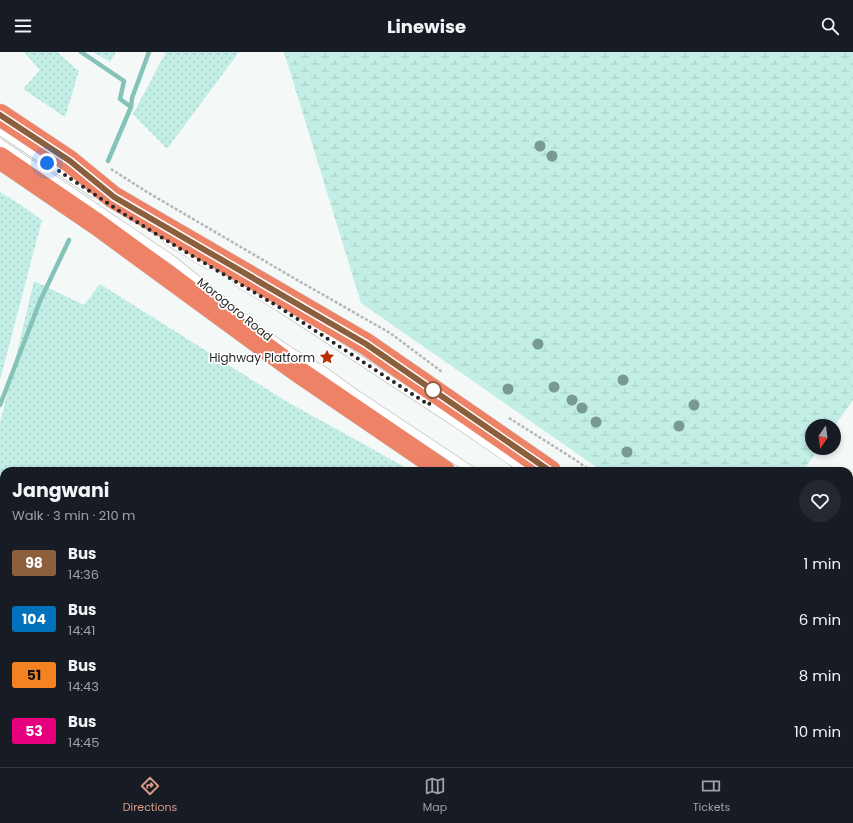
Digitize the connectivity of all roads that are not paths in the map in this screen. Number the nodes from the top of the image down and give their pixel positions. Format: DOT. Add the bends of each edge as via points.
graph roads {
  1 [pos="0,115"];
  2 [pos="0,131"];
  3 [pos="0,142"];
  4 [pos="0,158"];
  5 [pos="106,197"];
  6 [pos="160,236"];
  7 [pos="212,267"];
  8 [pos="232,278"];
  9 [pos="438,467"];
  10 [pos="466,467"];
  11 [pos="520,467"];
  12 [pos="544,467"];
  1 -- 5 [label="highway" via="70,161"];
  2 -- 5 [label="lane"];
  3 -- 10 [label="lane, Morogoro Road" via="174,261 263,333"];
  4 -- 9 [label="highway, Morogoro Road" via="98,225 296,370"];
  5 -- 12 [label="highway" via="366,344"];
  6 -- 7 [label="lane, Morogoro Road"];
  8 -- 11 [label="lane, Morogoro Road"];
}
